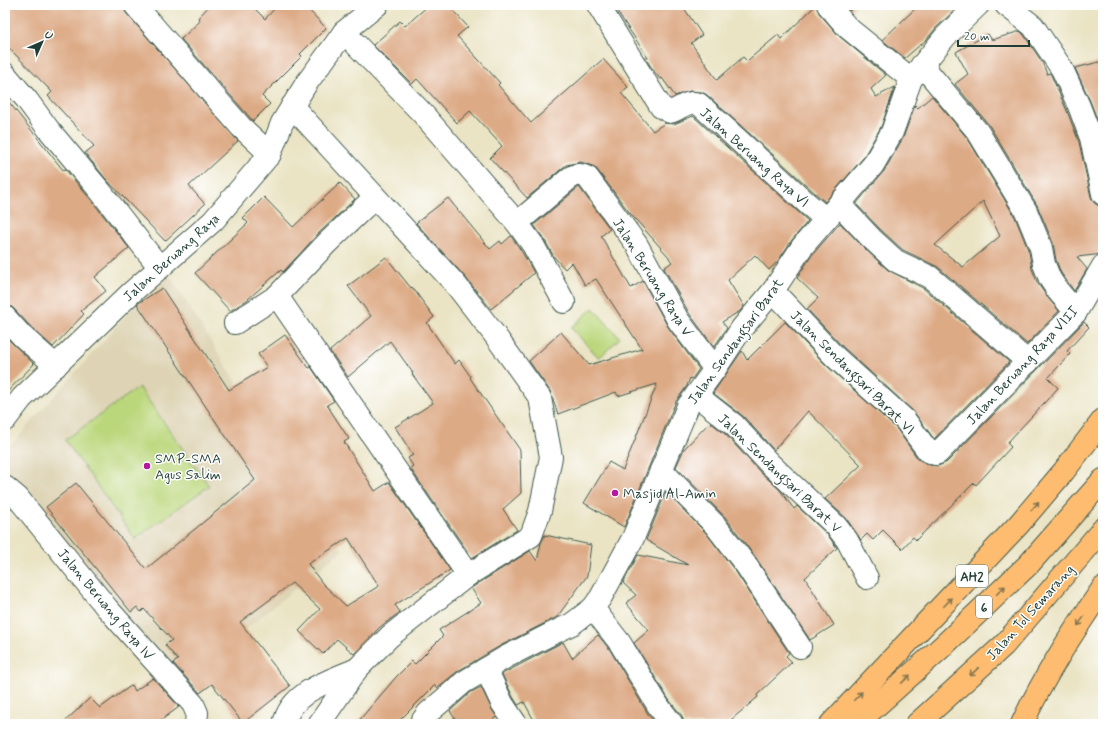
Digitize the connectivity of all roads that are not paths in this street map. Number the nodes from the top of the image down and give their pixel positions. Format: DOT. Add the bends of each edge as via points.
graph roads {
  1 [pos="135,5"];
  2 [pos="377,5"];
  3 [pos="598,5"];
  4 [pos="828,5"];
  5 [pos="978,5"];
  6 [pos="1006,5"];
  7 [pos="344,32"];
  8 [pos="917,72"];
  9 [pos="5,74"];
  10 [pos="292,106"];
  11 [pos="270,154"];
  12 [pos="1103,194"];
  13 [pos="374,198"];
  14 [pos="832,212"];
  15 [pos="517,223"];
  16 [pos="1103,266"];
  17 [pos="160,268"];
  18 [pos="773,291"];
  19 [pos="277,296"];
  20 [pos="564,302"];
  21 [pos="1076,312"];
  22 [pos="5,317"];
  23 [pos="235,324"];
  24 [pos="1028,362"];
  25 [pos="56,366"];
  26 [pos="715,369"];
  27 [pos="696,395"];
  28 [pos="5,420"];
  29 [pos="1103,420"];
  30 [pos="931,454"];
  31 [pos="661,470"];
  32 [pos="1103,480"];
  33 [pos="5,487"];
  34 [pos="1103,529"];
  35 [pos="468,575"];
  36 [pos="867,578"];
  37 [pos="1103,588"];
  38 [pos="593,608"];
  39 [pos="800,646"];
  40 [pos="357,669"];
  41 [pos="486,669"];
  42 [pos="196,724"];
  43 [pos="284,724"];
  44 [pos="319,724"];
  45 [pos="420,724"];
  46 [pos="516,724"];
  47 [pos="672,724"];
  48 [pos="831,724"];
  49 [pos="856,724"];
  50 [pos="918,724"];
  51 [pos="1022,724"];
  1 -- 11 [label="street" via="241,128"];
  2 -- 7 [label="street, Jalan Beruang Raya"];
  3 -- 14 [label="street, Jalan Beruang Raya VI" via="661,107 670,112 687,103 699,104 809,205"];
  4 -- 8 [label="street" via="848,28"];
  5 -- 8 [label="street, Jalan Sendangsari Barat" via="944,37"];
  6 -- 12 [label="street" via="1033,26 1062,69 1091,138"];
  7 -- 10 [label="street, Jalan Beruang Raya"];
  7 -- 15 [label="street" via="423,114"];
  8 -- 14 [label="street, Jalan Sendangsari Barat" via="892,132 873,165"];
  8 -- 21 [label="street" via="978,132 1026,211 1050,279"];
  9 -- 17 [label="street"];
  10 -- 11 [label="street, Jalan Beruang Raya" via="282,123"];
  10 -- 13 [label="street"];
  11 -- 17 [label="street, Jalan Beruang Raya" via="213,221"];
  13 -- 19 [label="street"];
  13 -- 35 [label="street" via="456,285 540,398 551,457 540,511 531,536"];
  14 -- 18 [label="street, Jalan Sendangsari Barat" via="802,247"];
  14 -- 24 [label="street" via="872,239 896,261 930,277"];
  15 -- 20 [label="street" via="533,245"];
  15 -- 26 [label="street, Jalan Beruang Raya V" via="571,177 582,174 588,178 637,246 678,320"];
  16 -- 21 [label="street, Jalan Beruang Raya VIII"];
  17 -- 25 [label="street, Jalan Beruang Raya"];
  18 -- 26 [label="street, Jalan Sendangsari Barat" via="742,328"];
  18 -- 30 [label="street, Jalan Sendangsari Barat VI" via="834,356 905,420"];
  19 -- 23 [label="street"];
  19 -- 35 [label="street"];
  21 -- 24 [label="street, Jalan Beruang Raya VIII"];
  22 -- 25 [label="street"];
  24 -- 30 [label="street, Jalan Beruang Raya VIII" via="938,453"];
  25 -- 28 [label="street, Jalan Beruang Raya" via="22,398"];
  26 -- 27 [label="street, Jalan Sendangsari Barat"];
  27 -- 31 [label="street, Jalan Sendangsari Barat" via="688,406"];
  27 -- 36 [label="street, Jalan Sendangsari Barat V" via="734,425 769,463 836,526 847,540"];
  48 -- 29 [label="highway, AH2, one-way" via="1019,524"];
  31 -- 38 [label="street, Jalan Sendangsari Barat" via="634,538"];
  31 -- 39 [label="street" via="716,525"];
  49 -- 32 [label="highway, 6, one-way" via="1029,564"];
  33 -- 42 [label="street, Jalan Beruang Raya IV" via="18,498 107,608 193,704 197,713"];
  34 -- 50 [label="highway, Jalan Tol Semarang, one-way" via="1004,645"];
  35 -- 40 [label="street" via="390,636"];
  37 -- 51 [label="highway, one-way" via="1068,639"];
  38 -- 41 [label="street, Jalan Sendangsari Barat" via="572,624"];
  38 -- 47 [label="street" via="620,643"];
  40 -- 43 [label="street" via="319,685 297,700 287,714"];
  40 -- 44 [label="street"];
  41 -- 45 [label="street, Jalan Sendangsari Barat" via="464,682 428,713"];
  41 -- 46 [label="street" via="502,703"];
}
